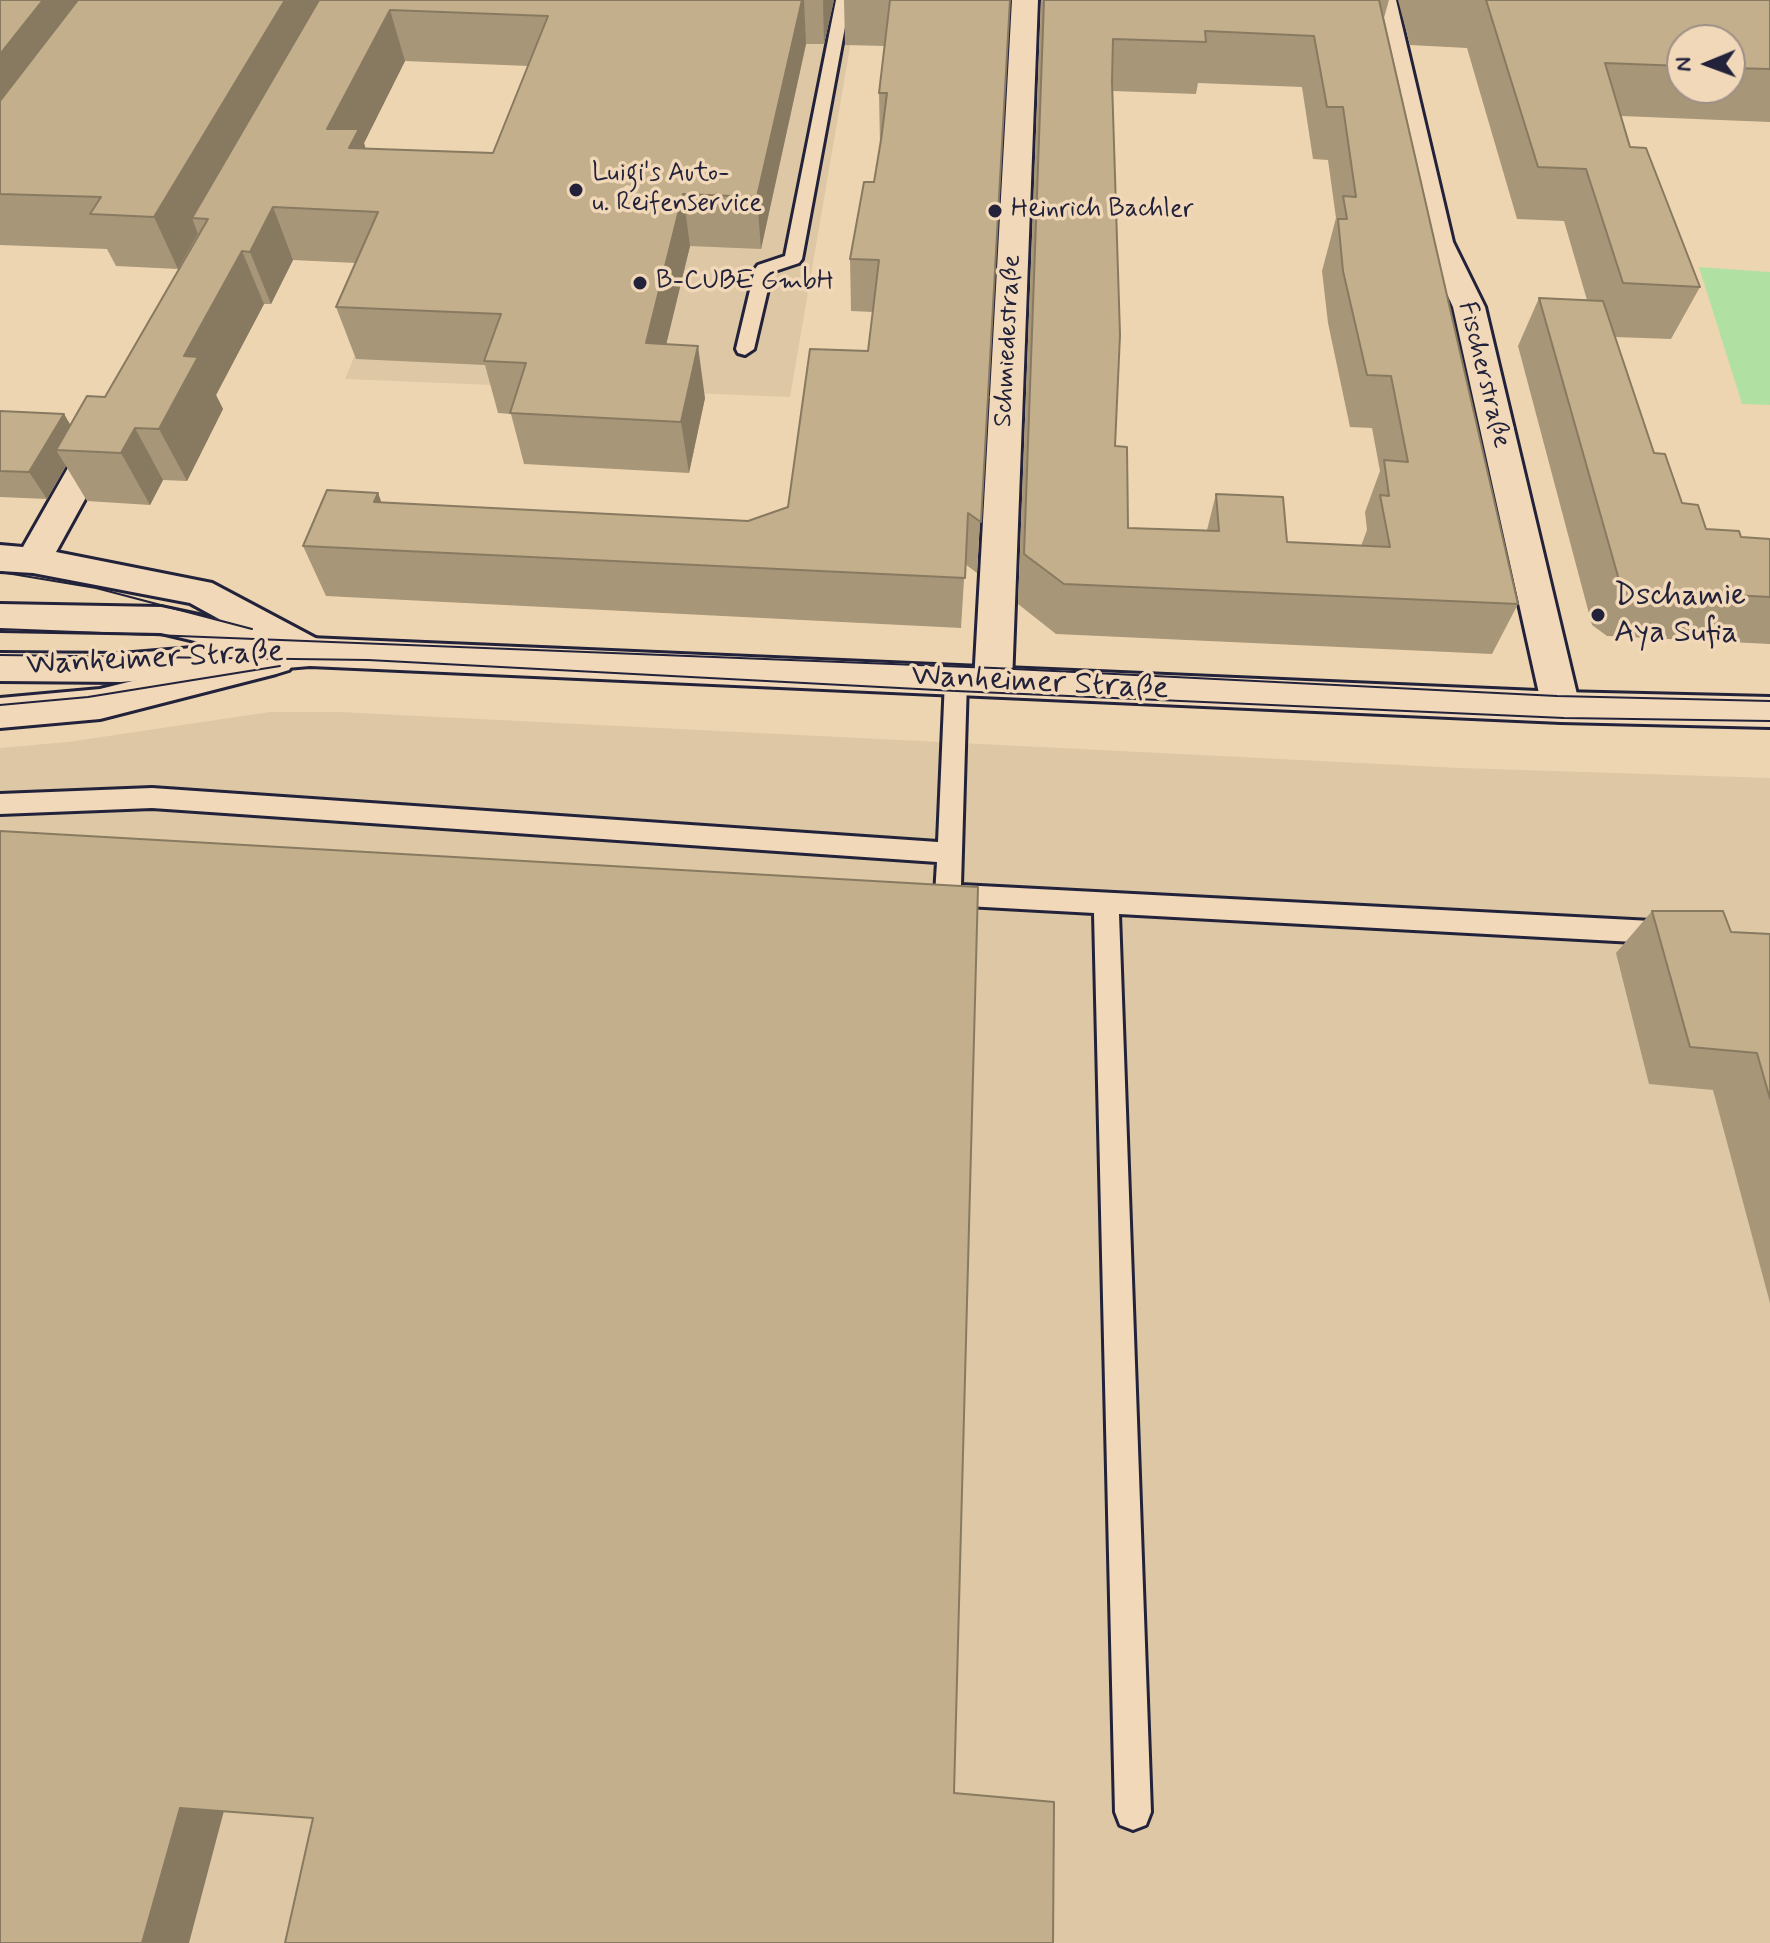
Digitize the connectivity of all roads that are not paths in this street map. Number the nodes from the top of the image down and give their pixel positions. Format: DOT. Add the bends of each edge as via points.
graph roads {
  1 [pos="843,0"];
  2 [pos="1025,0"];
  3 [pos="1383,0"];
  4 [pos="745,349"];
  5 [pos="123,400"];
  6 [pos="16,559"];
  7 [pos="0,617"];
  8 [pos="310,652"];
  9 [pos="0,667"];
  10 [pos="975,681"];
  11 [pos="1561,707"];
  12 [pos="1770,712"];
  13 [pos="0,713"];
  14 [pos="0,804"];
  15 [pos="950,853"];
  16 [pos="1106,904"];
  17 [pos="1691,934"];
  18 [pos="1133,1812"];
  1 -- 4 [label="lane" via="793,259 764,269"];
  2 -- 10 [label="street, Schmiedestraße"];
  3 -- 11 [label="street, Fischerstraße" via="1438,242 1469,307"];
  5 -- 6 [label="street"];
  6 -- 8 [label="street, Wanheimer Straße" via="199,592"];
  7 -- 8 [label="street, Wanheimer Straße" via="161,620"];
  8 -- 9 [label="street, Wanheimer Straße" via="121,668"];
  8 -- 10 [label="street, Wanheimer Straße"];
  8 -- 13 [label="street, Wanheimer Straße" via="100,704"];
  10 -- 11 [label="street, Wanheimer Straße"];
  10 -- 15 [label="lane"];
  11 -- 12 [label="street, Wanheimer Straße"];
  14 -- 15 [label="lane" via="152,798"];
  15 -- 16 [label="lane" via="948,895"];
  16 -- 17 [label="lane"];
  16 -- 18 [label="lane"];
}
